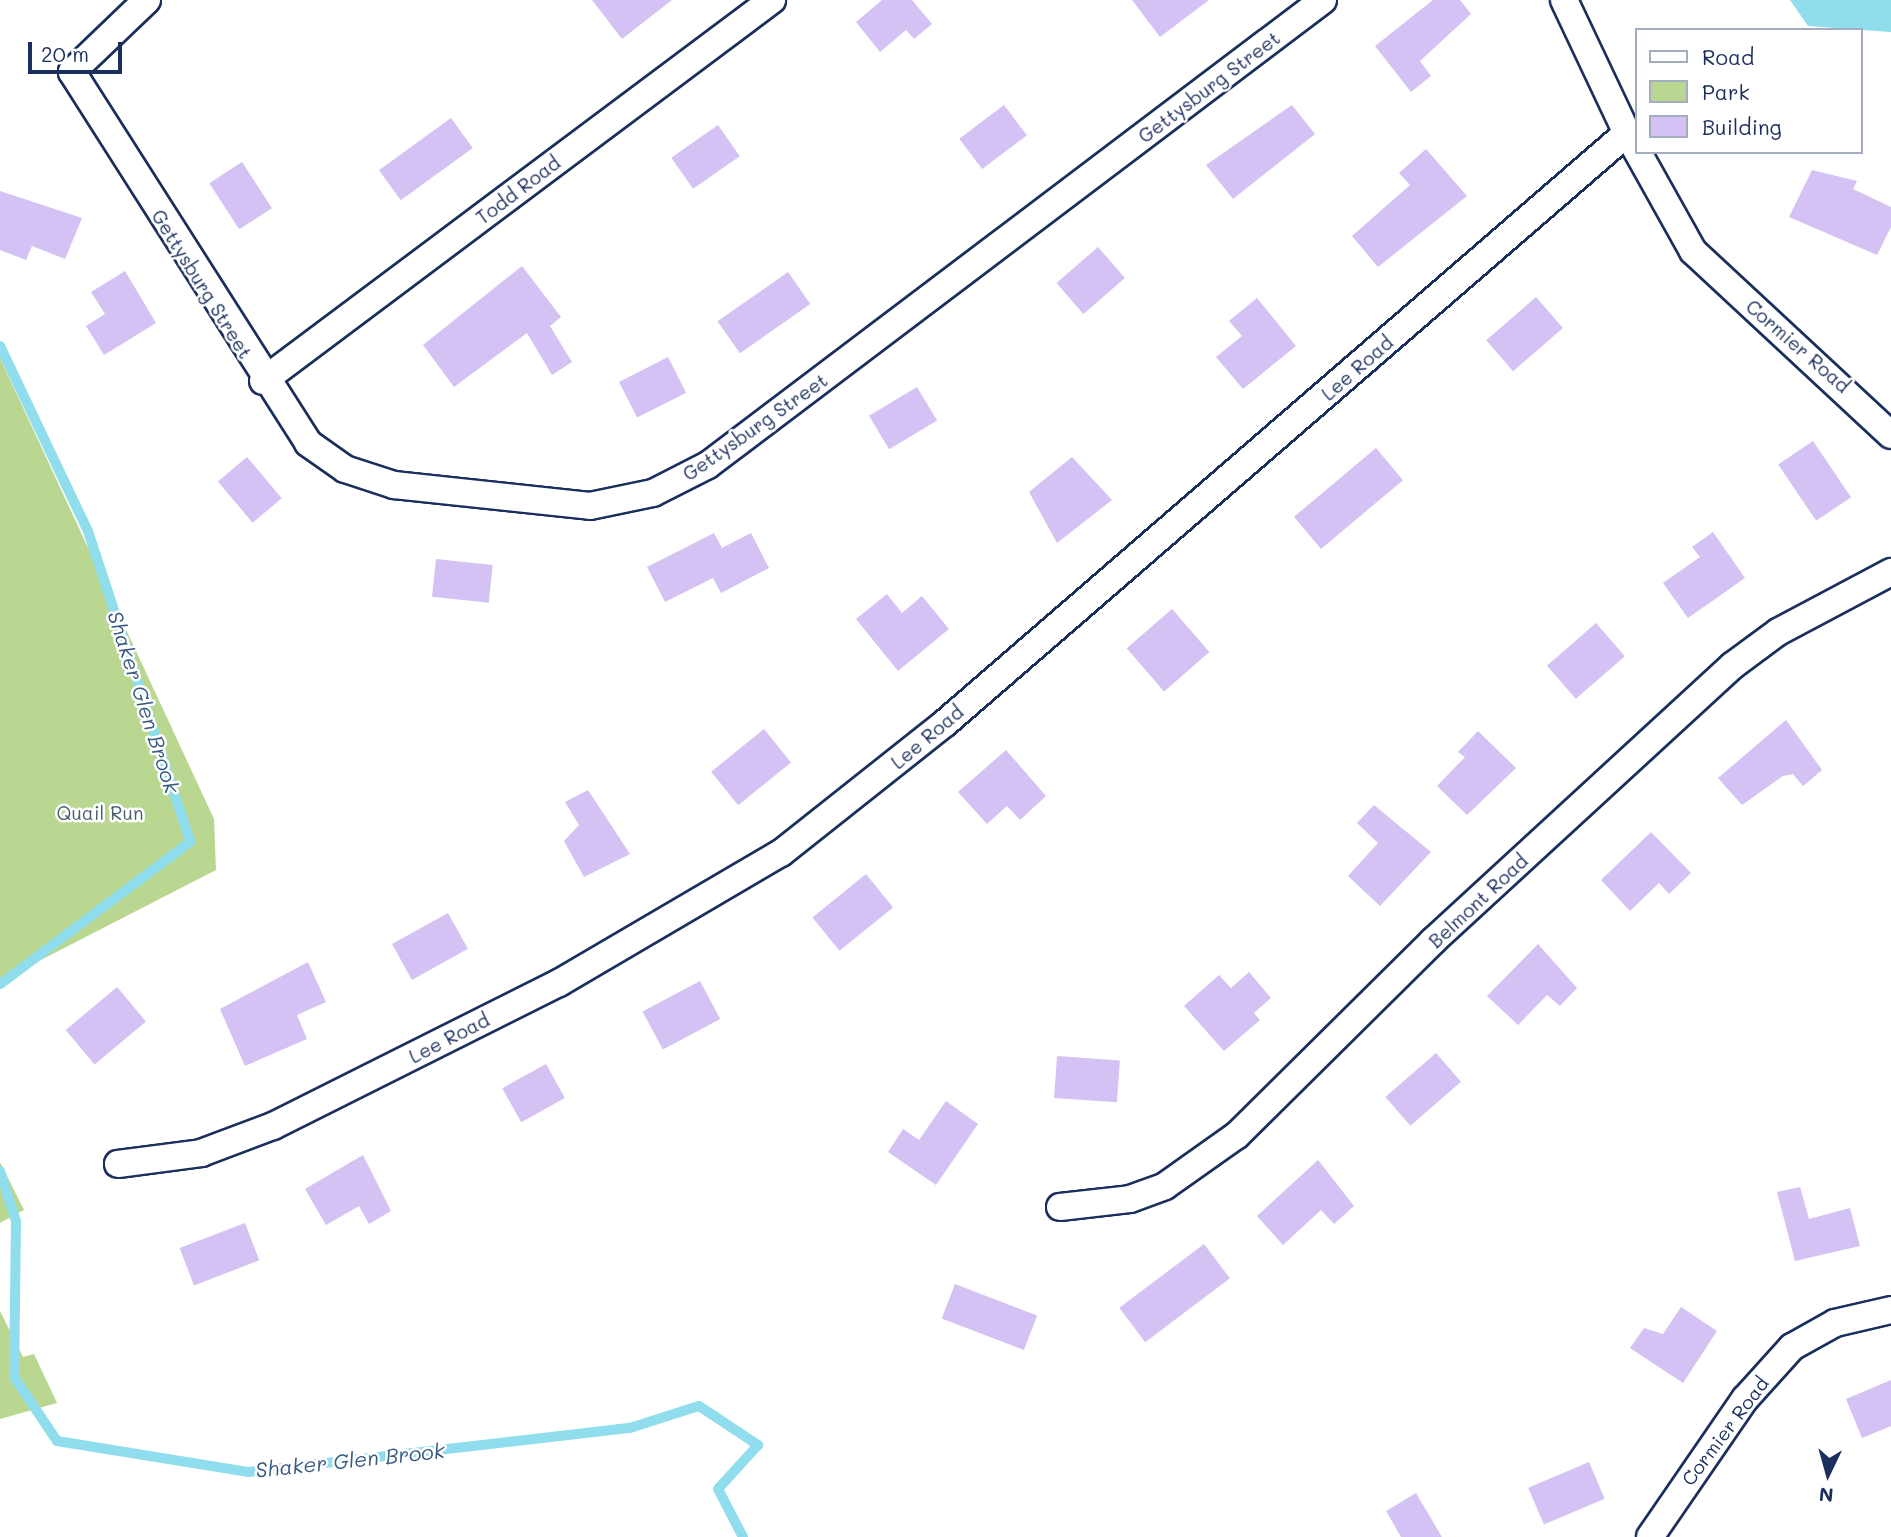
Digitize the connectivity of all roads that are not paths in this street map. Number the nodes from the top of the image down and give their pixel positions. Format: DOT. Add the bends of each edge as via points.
graph roads {
  1 [pos="147,0"];
  2 [pos="772,0"];
  3 [pos="1323,0"];
  4 [pos="1564,0"];
  5 [pos="1627,133"];
  6 [pos="1636,148"];
  7 [pos="1639,154"];
  8 [pos="263,381"];
  9 [pos="1891,435"];
  10 [pos="1891,572"];
  11 [pos="118,1164"];
  12 [pos="1060,1207"];
  13 [pos="1891,1310"];
  14 [pos="1650,1537"];
  1 -- 8 [label="street, Gettysburg Street" via="72,72"];
  2 -- 8 [label="street, Todd Road"];
  3 -- 8 [label="street, Gettysburg Street" via="765,424 708,465 653,493 608,505 562,505 369,478 308,443"];
  4 -- 5 [label="street, Cormier Road"];
  5 -- 6 [label="street, Cormier Road"];
  5 -- 11 [label="street, Lee Road" via="945,723 781,853 559,984 273,1126 201,1153"];
  7 -- 9 [label="street, Cormier Road" via="1702,262"];
  10 -- 12 [label="street, Belmont Road" via="1778,632 1732,666 1433,941 1237,1135 1153,1190"];
  13 -- 14 [label="street, Cormier Road" via="1835,1323 1792,1347 1745,1399"];
}
